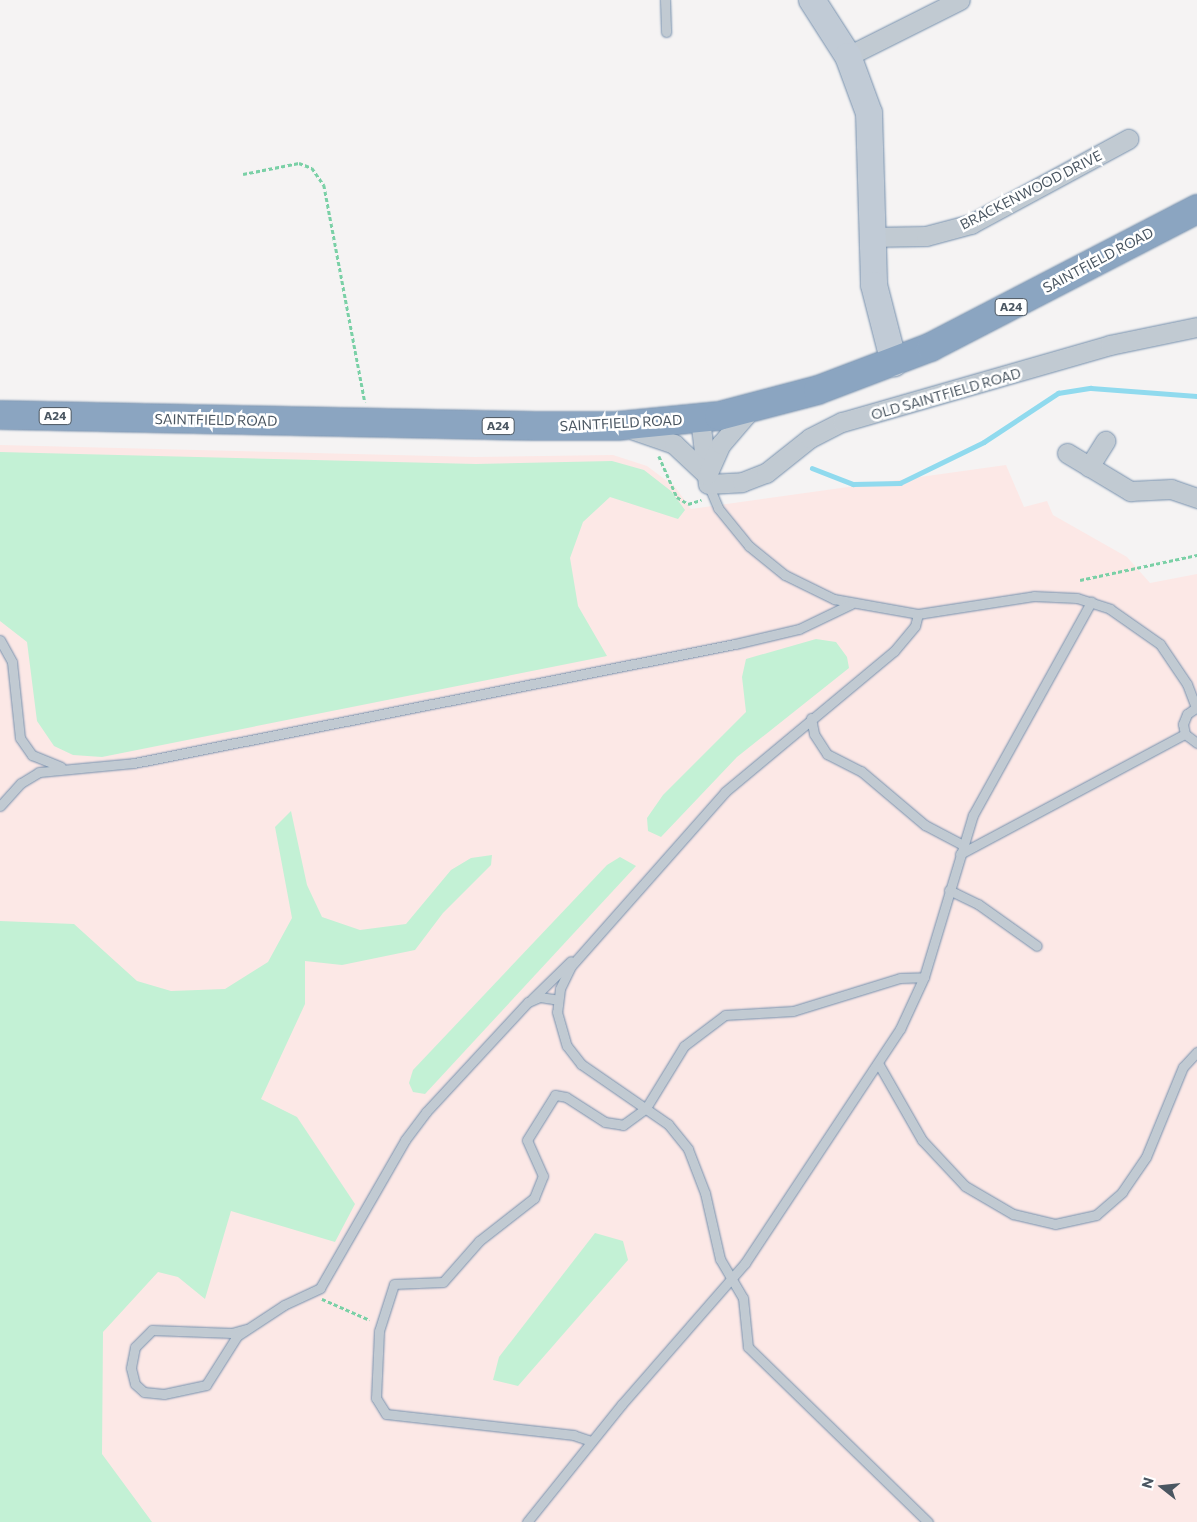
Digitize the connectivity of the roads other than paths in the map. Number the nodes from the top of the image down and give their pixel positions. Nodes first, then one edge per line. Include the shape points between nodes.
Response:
1 (665, 0) edge
2 (812, 0) edge
3 (960, 0) edge
4 (666, 32) dead end
5 (848, 56) junction
6 (1128, 139) dead end
7 (1197, 209) edge
8 (871, 237) junction
9 (1197, 327) edge
10 (894, 363) junction
11 (752, 408) junction
12 (0, 415) edge
13 (700, 419) junction
14 (617, 426) junction
15 (1105, 441) dead end
16 (1067, 453) dead end
17 (1089, 467) junction
18 (709, 485) junction
19 (1197, 498) edge
20 (1091, 602) junction
21 (851, 604) junction
22 (918, 614) junction
23 (0, 640) edge
24 (1196, 708) edge
25 (811, 718) junction
26 (1185, 734) junction
27 (1197, 743) edge
28 (73, 769) junction
29 (0, 806) edge
30 (962, 849) junction
31 (949, 890) junction
32 (1037, 946) dead end
33 (580, 954) junction
34 (924, 977) junction
35 (558, 1000) junction
36 (528, 1002) junction
37 (1197, 1052) edge
38 (878, 1063) junction
39 (646, 1108) junction
40 (732, 1279) junction
41 (246, 1329) junction
42 (591, 1441) junction
43 (527, 1522) edge
44 (928, 1522) edge

1 - 4 lane
2 - 5 street
3 - 5 street
5 - 8 street via 872,130
6 - 8 street, BRACKENWOOD DRIVE via 971,224 926,236
7 - 10 highway, SAINTFIELD ROAD / A24 via 987,320
8 - 10 street via 874,285
9 - 18 street, OLD SAINTFIELD ROAD via 1120,342 842,422 810,438 755,478
10 - 11 highway, SAINTFIELD ROAD / A24
11 - 13 highway, SAINTFIELD ROAD / A24
11 - 18 street via 721,444
12 - 14 highway, SAINTFIELD ROAD / A24
13 - 14 highway, SAINTFIELD ROAD / A24
13 - 18 street
14 - 18 street via 674,444
15 - 17 street
16 - 17 street
17 - 19 street via 1130,491 1171,489
18 - 21 lane via 749,546 810,590
20 - 22 lane via 1034,596
20 - 24 lane via 1128,618 1160,644 1184,677
20 - 30 lane via 994,772
21 - 22 lane
21 - 28 lane via 799,629 735,644 134,763
22 - 25 lane via 915,626 894,651
23 - 28 lane via 12,662 20,738 32,755
24 - 26 lane via 1184,718
25 - 30 lane via 814,734 827,754 861,771 925,825
25 - 33 lane via 726,792
26 - 27 lane
26 - 30 lane
28 - 29 lane via 28,777
30 - 31 lane
31 - 32 lane via 978,904
31 - 34 lane
33 - 35 lane via 564,976
33 - 36 lane
34 - 38 lane
34 - 39 lane via 900,978 793,1011 725,1015 684,1046
35 - 36 lane via 540,997
35 - 39 lane via 559,1024 573,1055
36 - 41 lane via 415,1126 334,1268 309,1294
37 - 38 lane via 1182,1067 1149,1151 1122,1192 1096,1214 1055,1224 1013,1214 965,1186 922,1140
38 - 40 lane via 777,1218
39 - 40 lane via 668,1124 688,1149 705,1193 720,1259
39 - 42 lane via 629,1122 613,1125 566,1097 552,1098 528,1140 542,1169 540,1190 479,1241 442,1282 394,1284 380,1324 376,1398 386,1414 574,1435
40 - 42 lane
40 - 44 lane via 743,1298 748,1347
41 - 41 lane via 231,1343 206,1385 164,1394 144,1392 134,1384 131,1368 135,1347 152,1330 232,1333
42 - 43 lane

